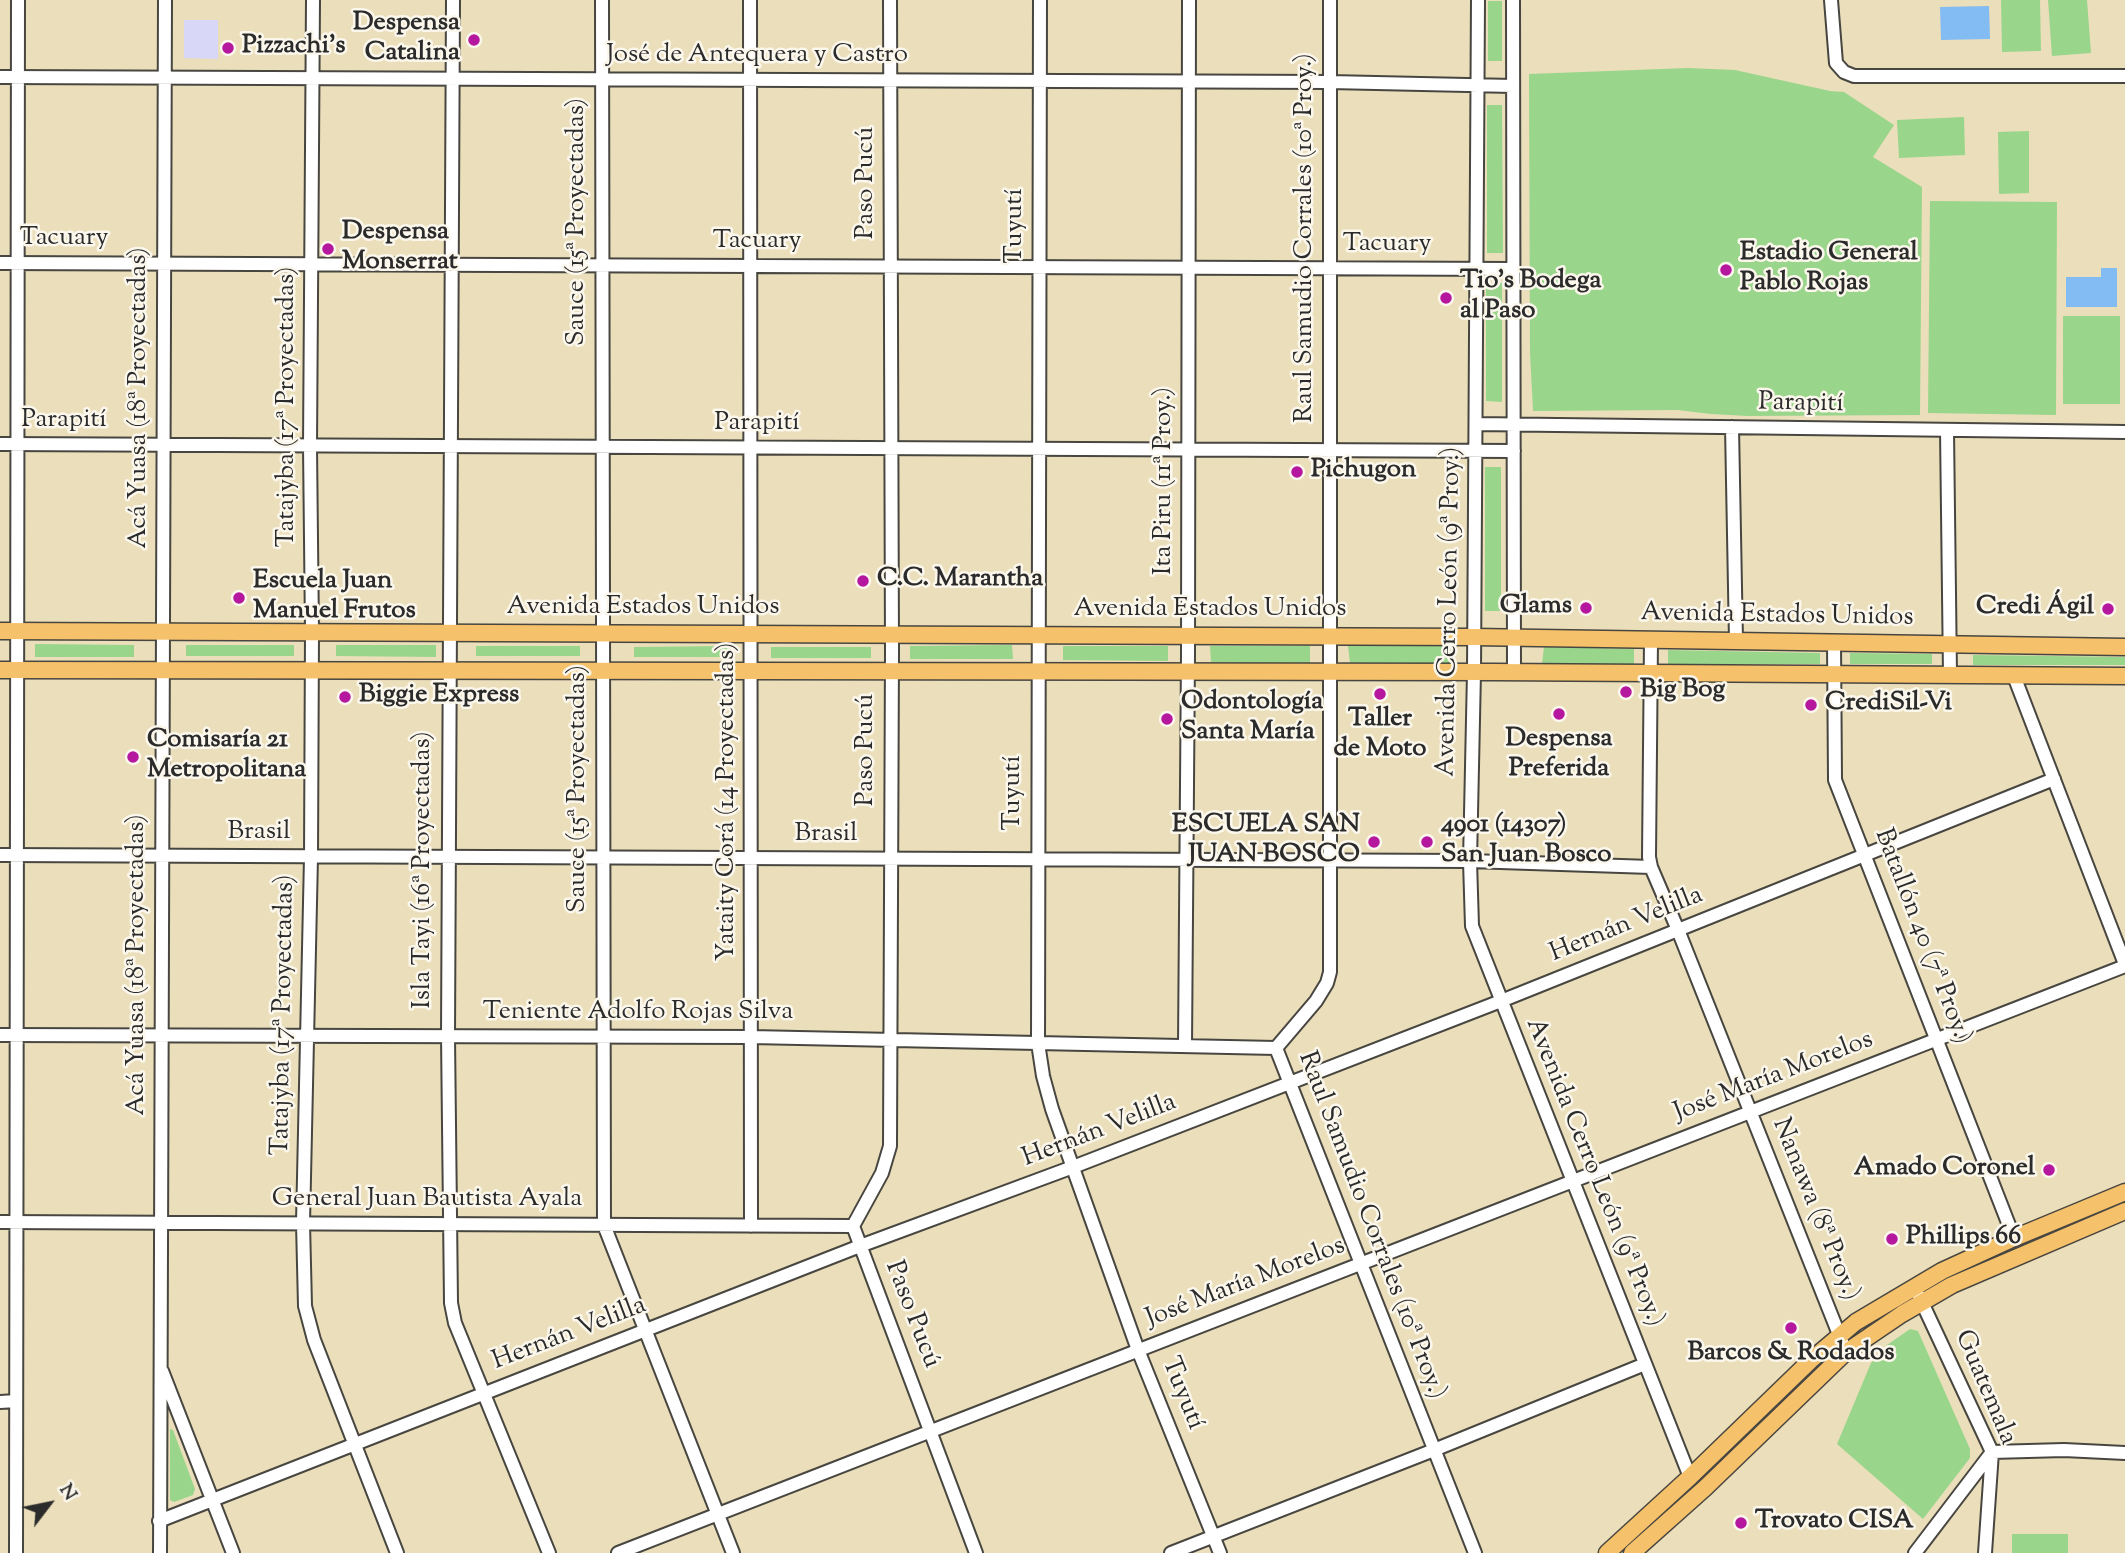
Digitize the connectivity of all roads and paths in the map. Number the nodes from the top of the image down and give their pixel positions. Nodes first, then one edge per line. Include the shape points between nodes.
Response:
1 (18, 0) edge
2 (165, 0) edge
3 (313, 0) edge
4 (453, 0) edge
5 (601, 0) edge
6 (750, 0) edge
7 (890, 0) edge
8 (1040, 0) edge
9 (1189, 0) edge
10 (1330, 0) edge
11 (1478, 0) edge
12 (1513, 0) edge
13 (1831, 0) edge
14 (2125, 76) edge
15 (0, 77) edge
16 (17, 77) junction
17 (166, 77) junction
18 (313, 78) junction
19 (453, 78) junction
20 (602, 79) junction
21 (750, 79) junction
22 (890, 80) junction
23 (1040, 81) junction
24 (1189, 81) junction
25 (1330, 82) junction
26 (1478, 85) junction
27 (1513, 86) junction
28 (0, 263) edge
29 (17, 263) junction
30 (164, 264) junction
31 (311, 264) junction
32 (451, 264) junction
33 (602, 265) junction
34 (750, 266) junction
35 (891, 266) junction
36 (1039, 267) junction
37 (1189, 267) junction
38 (1329, 268) junction
39 (1477, 269) junction
40 (1513, 269) junction
41 (1476, 424) junction
42 (1514, 424) junction
43 (1732, 427) junction
44 (1947, 430) junction
45 (2125, 432) edge
46 (0, 444) edge
47 (17, 444) junction
48 (165, 445) junction
49 (310, 446) junction
50 (450, 446) junction
51 (602, 447) junction
52 (751, 448) junction
53 (891, 448) junction
54 (1039, 449) junction
55 (1188, 449) junction
56 (1329, 450) junction
57 (1476, 451) junction
58 (1514, 451) junction
59 (0, 631) edge
60 (17, 631) junction
61 (163, 632) junction
62 (312, 632) junction
63 (449, 633) junction
64 (602, 633) junction
65 (751, 634) junction
66 (891, 635) junction
67 (1038, 635) junction
68 (1188, 636) junction
69 (1330, 636) junction
70 (1474, 637) junction
71 (1514, 637) junction
72 (1651, 640) junction
73 (1736, 641) junction
74 (1835, 642) junction
75 (1951, 644) junction
76 (2125, 647) edge
77 (8, 670) edge
78 (163, 670) junction
79 (311, 670) junction
80 (449, 670) junction
81 (602, 671) junction
82 (751, 671) junction
83 (891, 671) junction
84 (1038, 672) junction
85 (1188, 672) junction
86 (1330, 672) junction
87 (1474, 672) junction
88 (1514, 673) junction
89 (1651, 673) junction
90 (1834, 674) junction
91 (1950, 675) junction
92 (2014, 676) junction
93 (2125, 676) edge
94 (2054, 779) junction
95 (0, 855) edge
96 (17, 855) junction
97 (162, 856) junction
98 (1864, 856) junction
99 (311, 857) junction
100 (448, 857) junction
101 (603, 858) junction
102 (752, 859) junction
103 (891, 859) junction
104 (1038, 860) junction
105 (1186, 861) junction
106 (1330, 861) junction
107 (1470, 861) junction
108 (1651, 867) junction
109 (1678, 930) junction
110 (2125, 965) edge
111 (1501, 1001) junction
112 (0, 1035) edge
113 (16, 1035) junction
114 (161, 1035) junction
115 (306, 1036) junction
116 (448, 1036) junction
117 (603, 1036) junction
118 (751, 1037) junction
119 (1937, 1039) junction
120 (890, 1040) junction
121 (1038, 1043) junction
122 (1185, 1046) junction
123 (1276, 1048) junction
124 (1289, 1083) junction
125 (1751, 1112) junction
126 (1073, 1167) junction
127 (1573, 1181) junction
128 (2125, 1192) edge
129 (2125, 1211) edge
130 (0, 1222) edge
131 (16, 1222) junction
132 (160, 1223) junction
133 (303, 1223) junction
134 (451, 1224) junction
135 (604, 1225) junction
136 (751, 1226) junction
137 (853, 1227) junction
138 (2014, 1238) junction
139 (860, 1247) junction
140 (1362, 1264) junction
141 (1914, 1286) junction
142 (1922, 1302) junction
143 (645, 1330) junction
144 (1839, 1335) junction
145 (1138, 1350) junction
146 (1846, 1352) junction
147 (1645, 1364) junction
148 (159, 1365) junction
149 (485, 1393) junction
150 (16, 1401) junction
151 (0, 1402) edge
152 (932, 1431) junction
153 (354, 1444) junction
154 (1434, 1450) junction
155 (1992, 1452) junction
156 (2125, 1453) edge
157 (1690, 1477) junction
158 (213, 1500) junction
159 (718, 1514) junction
160 (159, 1521) junction
161 (1214, 1537) junction
162 (16, 1553) edge
163 (160, 1553) edge
164 (233, 1553) edge
165 (397, 1553) edge
166 (549, 1553) edge
167 (618, 1553) edge
168 (733, 1553) edge
169 (976, 1553) edge
170 (1171, 1553) edge
171 (1220, 1553) edge
172 (1475, 1553) edge
173 (1607, 1553) edge
174 (1632, 1553) edge
175 (1915, 1553) edge
176 (1986, 1553) edge

1 - 16 street
2 - 17 street, Acá Yuasa (18ª Proyectadas)
3 - 18 street, Tatajyba (17ª Proyectadas)
4 - 19 street, Isla Tayi (16ª Proyectadas)
5 - 20 street, Sauce (15ª Proyectadas)
6 - 21 street, Yataity Corá (14 Proyectadas)
7 - 22 street, Paso Pucú
8 - 23 street, Tuyutí
9 - 24 street, Ita Piru (11ª Proy.)
10 - 25 street, Raul Samudio Corrales (10ª Proy.)
11 - 26 street, Avenida Cerro León (9ª Proy.)
12 - 27 street
13 - 14 street via 1836,63 1854,76
15 - 16 street, José de Antequera y Castro
16 - 17 street, José de Antequera y Castro
16 - 29 street
17 - 18 street, José de Antequera y Castro
17 - 30 street, Acá Yuasa (18ª Proyectadas)
18 - 19 street, José de Antequera y Castro
18 - 31 street, Tatajyba (17ª Proyectadas)
19 - 20 street, José de Antequera y Castro
19 - 32 street, Isla Tayi (16ª Proyectadas)
20 - 21 street, José de Antequera y Castro
20 - 33 street, Sauce (15ª Proyectadas)
21 - 22 street, José de Antequera y Castro
21 - 34 street, Yataity Corá (14 Proyectadas)
22 - 23 street, José de Antequera y Castro
22 - 35 street, Paso Pucú
23 - 24 street, José de Antequera y Castro
23 - 36 street, Tuyutí
24 - 25 street, José de Antequera y Castro
24 - 37 street, Ita Piru (11ª Proy.)
25 - 26 street, José de Antequera y Castro
25 - 38 street, Raul Samudio Corrales (10ª Proy.)
26 - 27 street, José de Antequera y Castro
26 - 39 street, Avenida Cerro León (9ª Proy.)
27 - 40 street
28 - 29 street, Tacuary
29 - 30 street, Tacuary
29 - 47 street
30 - 31 street, Tacuary
30 - 48 street, Acá Yuasa (18ª Proyectadas)
31 - 32 street, Tacuary
31 - 49 street, Tatajyba (17ª Proyectadas)
32 - 33 street, Tacuary
32 - 50 street, Isla Tayi (16ª Proyectadas)
33 - 34 street, Tacuary
33 - 51 street, Sauce (15ª Proyectadas)
34 - 35 street, Tacuary
34 - 52 street, Yataity Corá (14 Proyectadas)
35 - 36 street, Tacuary
35 - 53 street, Paso Pucú
36 - 37 street, Tacuary
36 - 54 street, Tuyutí
37 - 38 street, Tacuary
37 - 55 street, Ita Piru (11ª Proy.)
38 - 39 street, Tacuary
38 - 56 street, Raul Samudio Corrales (10ª Proy.)
39 - 40 street, Tacuary
39 - 41 street, Avenida Cerro León (9ª Proy.)
40 - 42 street
41 - 42 street, Parapití
41 - 57 street, Avenida Cerro León (9ª Proy.)
42 - 43 street, Parapití
42 - 58 street
43 - 44 street, Parapití
43 - 73 street
44 - 45 street, Parapití
44 - 75 street
46 - 47 street, Parapití
47 - 48 street, Parapití
47 - 60 street
48 - 49 street, Parapití
48 - 61 street, Acá Yuasa (18ª Proyectadas)
49 - 50 street, Parapití
49 - 62 street, Tatajyba (17ª Proyectadas)
50 - 51 street, Parapití
50 - 63 street, Isla Tayi (16ª Proyectadas)
51 - 52 street, Parapití
51 - 64 street, Sauce (15ª Proyectadas)
52 - 53 street, Parapití
52 - 65 street, Yataity Corá (14 Proyectadas)
53 - 54 street, Parapití
53 - 66 street, Paso Pucú
54 - 55 street, Parapití
54 - 67 street, Tuyutí
55 - 56 street, Parapití
55 - 68 street, Ita Piru (11ª Proy.)
56 - 57 street, Parapití
56 - 69 street, Raul Samudio Corrales (10ª Proy.)
57 - 58 street, Parapití
57 - 70 street, Avenida Cerro León (9ª Proy.)
58 - 71 street
59 - 60 main road, Avenida Estados Unidos
60 - 61 main road, Avenida Estados Unidos
60 - 77 street
61 - 62 main road, Avenida Estados Unidos
61 - 78 street, Acá Yuasa (18ª Proyectadas)
62 - 63 main road, Avenida Estados Unidos
62 - 79 street, Tatajyba (17ª Proyectadas)
63 - 64 main road, Avenida Estados Unidos
63 - 80 street, Isla Tayi (16ª Proyectadas)
64 - 65 main road, Avenida Estados Unidos
64 - 81 street, Sauce (15ª Proyectadas)
65 - 66 main road, Avenida Estados Unidos
65 - 82 street, Yataity Corá (14 Proyectadas)
66 - 67 main road, Avenida Estados Unidos
66 - 83 street, Paso Pucú
67 - 68 main road, Avenida Estados Unidos
67 - 84 street, Tuyutí
68 - 69 main road, Avenida Estados Unidos
68 - 85 street, Ita Piru (11ª Proy.)
69 - 70 main road, Avenida Estados Unidos
69 - 86 street, Raul Samudio Corrales (10ª Proy.)
70 - 71 main road, Avenida Estados Unidos
70 - 87 street, Avenida Cerro León (9ª Proy.)
71 - 72 main road, Avenida Estados Unidos
71 - 88 street
72 - 73 main road, Avenida Estados Unidos
72 - 89 street, Nanawa (8ª Proy.)
73 - 74 main road, Avenida Estados Unidos
74 - 75 main road, Avenida Estados Unidos
74 - 90 street, Batallón 40 (7ª Proy.)
75 - 76 main road, Avenida Estados Unidos
75 - 91 street
77 - 78 main road
77 - 96 street
78 - 79 main road
78 - 97 street, Acá Yuasa (18ª Proyectadas)
79 - 80 main road
79 - 99 street, Tatajyba (17ª Proyectadas)
80 - 81 main road
80 - 100 street, Isla Tayi (16ª Proyectadas)
81 - 82 main road
81 - 101 street, Sauce (15ª Proyectadas)
82 - 83 main road
82 - 102 street, Yataity Corá (14 Proyectadas)
83 - 84 main road
83 - 103 street, Paso Pucú
84 - 85 main road
84 - 104 street, Tuyutí
85 - 86 main road
85 - 105 street, Ita Piru (11ª Proy.)
86 - 87 main road
86 - 106 street, Raul Samudio Corrales (10ª Proy.)
87 - 88 main road
87 - 107 street, Avenida Cerro León (9ª Proy.)
88 - 89 main road
89 - 90 main road
89 - 108 street, Nanawa (8ª Proy.)
90 - 91 main road
90 - 98 street, Batallón 40 (7ª Proy.) via 1835,780
91 - 92 main road
92 - 93 main road
92 - 94 street
94 - 98 street, Hernán Velilla
94 - 110 street
95 - 96 street, Brasil
96 - 97 street, Brasil
96 - 113 street
97 - 99 street, Brasil
97 - 114 street, Acá Yuasa (18ª Proyectadas)
98 - 109 street, Hernán Velilla
98 - 119 street, Batallón 40 (7ª Proy.)
99 - 100 street, Brasil
99 - 115 street, Tatajyba (17ª Proyectadas)
100 - 101 street, Brasil
100 - 116 street, Isla Tayi (16ª Proyectadas)
101 - 102 street, Brasil
101 - 117 street, Sauce (15ª Proyectadas)
102 - 103 street, Brasil
102 - 118 street, Yataity Corá (14 Proyectadas)
103 - 104 street, Brasil
103 - 120 street, Paso Pucú
104 - 105 street, Brasil
104 - 121 street, Tuyutí
105 - 106 street, Brasil
105 - 122 street, Ita Piru (11ª Proy.)
106 - 107 street, Brasil
106 - 123 street, Raul Samudio Corrales (10ª Proy.) via 1328,983
107 - 108 street, Brasil
107 - 111 street, Avenida Cerro León (9ª Proy.) via 1472,926
108 - 109 street, Nanawa (8ª Proy.)
109 - 111 street, Hernán Velilla
109 - 125 street, Nanawa (8ª Proy.)
110 - 119 street, José María Morelos
111 - 124 street, Hernán Velilla
111 - 127 street, Avenida Cerro León (9ª Proy.)
112 - 113 street, Teniente Adolfo Rojas Silva
113 - 114 street, Teniente Adolfo Rojas Silva
113 - 131 street
114 - 115 street, Teniente Adolfo Rojas Silva
114 - 132 street, Acá Yuasa (18ª Proyectadas)
115 - 116 street, Teniente Adolfo Rojas Silva
115 - 133 street, Tatajyba (17ª Proyectadas)
116 - 117 street, Teniente Adolfo Rojas Silva
116 - 134 street, Isla Tayi (16ª Proyectadas)
117 - 118 street, Teniente Adolfo Rojas Silva
117 - 135 street, Sauce (15ª Proyectadas)
118 - 120 street, Teniente Adolfo Rojas Silva
118 - 136 street, Yataity Corá (14 Proyectadas)
119 - 125 street, José María Morelos
119 - 138 street, Batallón 40 (7ª Proy.)
120 - 121 street, Teniente Adolfo Rojas Silva
120 - 137 street, Paso Pucú via 890,1146 882,1173
121 - 122 street, Teniente Adolfo Rojas Silva
121 - 126 street, Tuyutí via 1052,1109
122 - 123 street, Teniente Adolfo Rojas Silva
123 - 124 street, Raul Samudio Corrales (10ª Proy.)
124 - 126 street, Hernán Velilla
124 - 140 street, Raul Samudio Corrales (10ª Proy.)
125 - 127 street, José María Morelos
125 - 144 street, Nanawa (8ª Proy.)
126 - 139 street, Hernán Velilla
126 - 145 street, Tuyutí
127 - 140 street, José María Morelos
127 - 147 street, Avenida Cerro León (9ª Proy.)
128 - 138 main road
129 - 142 main road
130 - 131 street, General Juan Bautista Ayala
131 - 132 street, General Juan Bautista Ayala
131 - 150 street
132 - 133 street, General Juan Bautista Ayala
132 - 148 street, Acá Yuasa (18ª Proyectadas)
133 - 134 street, General Juan Bautista Ayala
133 - 153 street, Tatajyba (17ª Proyectadas) via 306,1314
134 - 135 street, General Juan Bautista Ayala
134 - 149 street, Isla Tayi (16ª Proyectadas) via 455,1324
135 - 136 street, General Juan Bautista Ayala
135 - 143 street, Sauce (15ª Proyectadas)
136 - 137 street, General Juan Bautista Ayala
137 - 139 street, Paso Pucú
138 - 141 main road
139 - 143 street, Hernán Velilla
139 - 152 street, Paso Pucú
140 - 145 street, José María Morelos
140 - 154 street, Raul Samudio Corrales (10ª Proy.)
141 - 142 street, Guatemala
141 - 144 main road
142 - 146 main road
142 - 155 street, Guatemala
143 - 149 street, Hernán Velilla
143 - 159 street, Sauce (15ª Proyectadas)
144 - 146 street, Nanawa (8ª Proy.)
144 - 157 main road
145 - 152 street, José María Morelos
145 - 161 street, Tuyutí
146 - 174 main road
147 - 154 street
147 - 157 street, Avenida Cerro León (9ª Proy.)
148 - 158 street
148 - 160 street, Acá Yuasa (18ª Proyectadas)
149 - 153 street, Hernán Velilla
149 - 166 street, Isla Tayi (16ª Proyectadas)
150 - 151 street
150 - 162 street
152 - 159 street, José María Morelos
152 - 169 street, Paso Pucú
153 - 158 street, Hernán Velilla
153 - 165 street, Tatajyba (17ª Proyectadas)
154 - 161 street
154 - 172 street, Raul Samudio Corrales (10ª Proy.)
155 - 156 street
155 - 175 street
155 - 176 street, Guatemala
157 - 173 main road
158 - 160 street, Hernán Velilla
158 - 164 street
159 - 167 street, José María Morelos
159 - 168 street, Sauce (15ª Proyectadas)
160 - 163 street, Acá Yuasa (18ª Proyectadas)
161 - 170 street
161 - 171 street, Tuyutí

